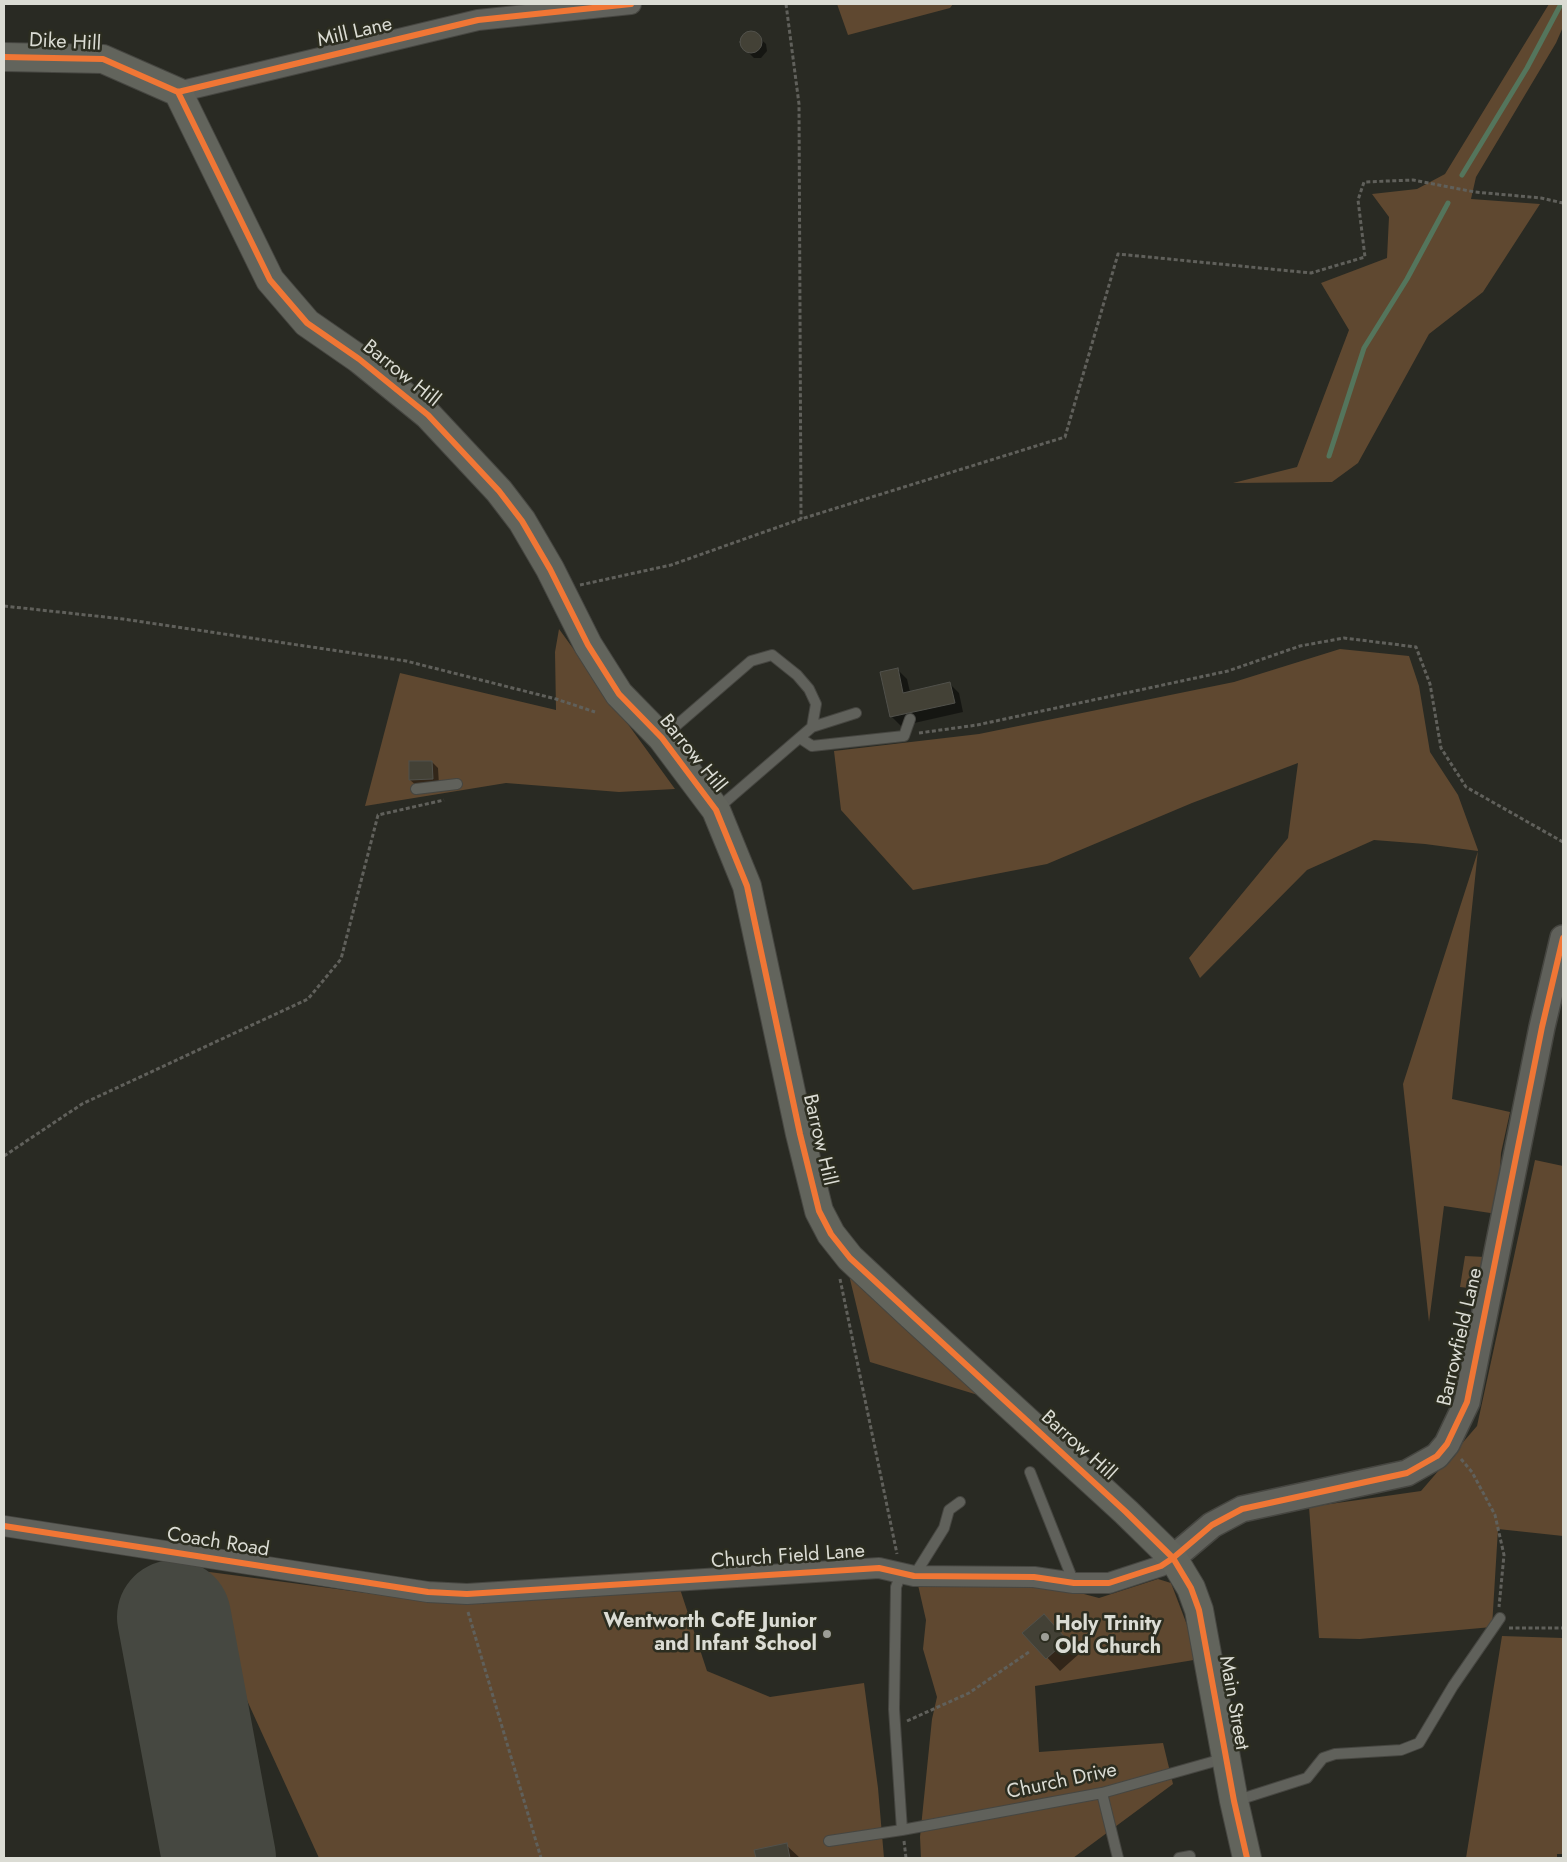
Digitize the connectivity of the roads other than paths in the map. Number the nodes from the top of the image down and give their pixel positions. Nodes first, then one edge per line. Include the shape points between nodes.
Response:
1 (631, 4) edge
2 (4, 57) edge
3 (178, 92) junction
4 (856, 713) dead end
5 (910, 719) dead end
6 (812, 726) junction
7 (662, 738) junction
8 (800, 738) junction
9 (457, 784) road end
10 (416, 789) dead end
11 (716, 810) junction
12 (1563, 938) edge
13 (1030, 1472) dead end
14 (960, 1502) dead end
15 (4, 1526) edge
16 (1173, 1558) junction
17 (908, 1575) junction
18 (1074, 1583) junction
19 (428, 1592) joint
20 (1500, 1618) road end
21 (1226, 1758) junction
22 (1102, 1793) junction
23 (1234, 1802) junction
24 (902, 1830) junction
25 (829, 1841) dead end
26 (1190, 1856) dead end
27 (1118, 1858) edge
28 (1179, 1858) edge
29 (1247, 1858) edge

1 - 3 street, Mill Lane via 478,20
2 - 3 main road, Dike Hill via 103,58
3 - 7 main road, Barrow Hill via 270,280 307,323 359,359 434,422 499,491 522,521 588,645 619,694
4 - 6 lane
5 - 8 lane via 904,736 812,746
6 - 7 lane via 816,704 809,689 772,655 751,661
6 - 8 lane
7 - 11 main road, Barrow Hill
8 - 11 lane
9 - 10 lane
11 - 16 main road, Barrow Hill via 747,886 802,1143 819,1211 831,1234 850,1258
12 - 16 street, Barrowfield Lane via 1542,1027 1467,1402 1447,1444 1437,1456 1407,1473 1242,1509 1212,1525
13 - 18 lane
14 - 17 lane via 949,1510 944,1528
15 - 19 street, Coach Road
16 - 18 street, Church Field Lane via 1161,1566 1109,1583
16 - 21 main road, Main Street via 1199,1610
17 - 18 street, Church Field Lane via 1034,1577
17 - 19 street, Church Field Lane via 879,1568 466,1594
17 - 24 lane via 896,1587 895,1726
20 - 23 lane via 1453,1686 1420,1743 1401,1750 1335,1754 1323,1758 1307,1778
21 - 22 lane, Church Drive
21 - 23 main road, Main Street
22 - 24 lane, Church Drive
22 - 27 lane
23 - 29 main road, Main Street
24 - 25 lane, Church Drive
26 - 28 lane

